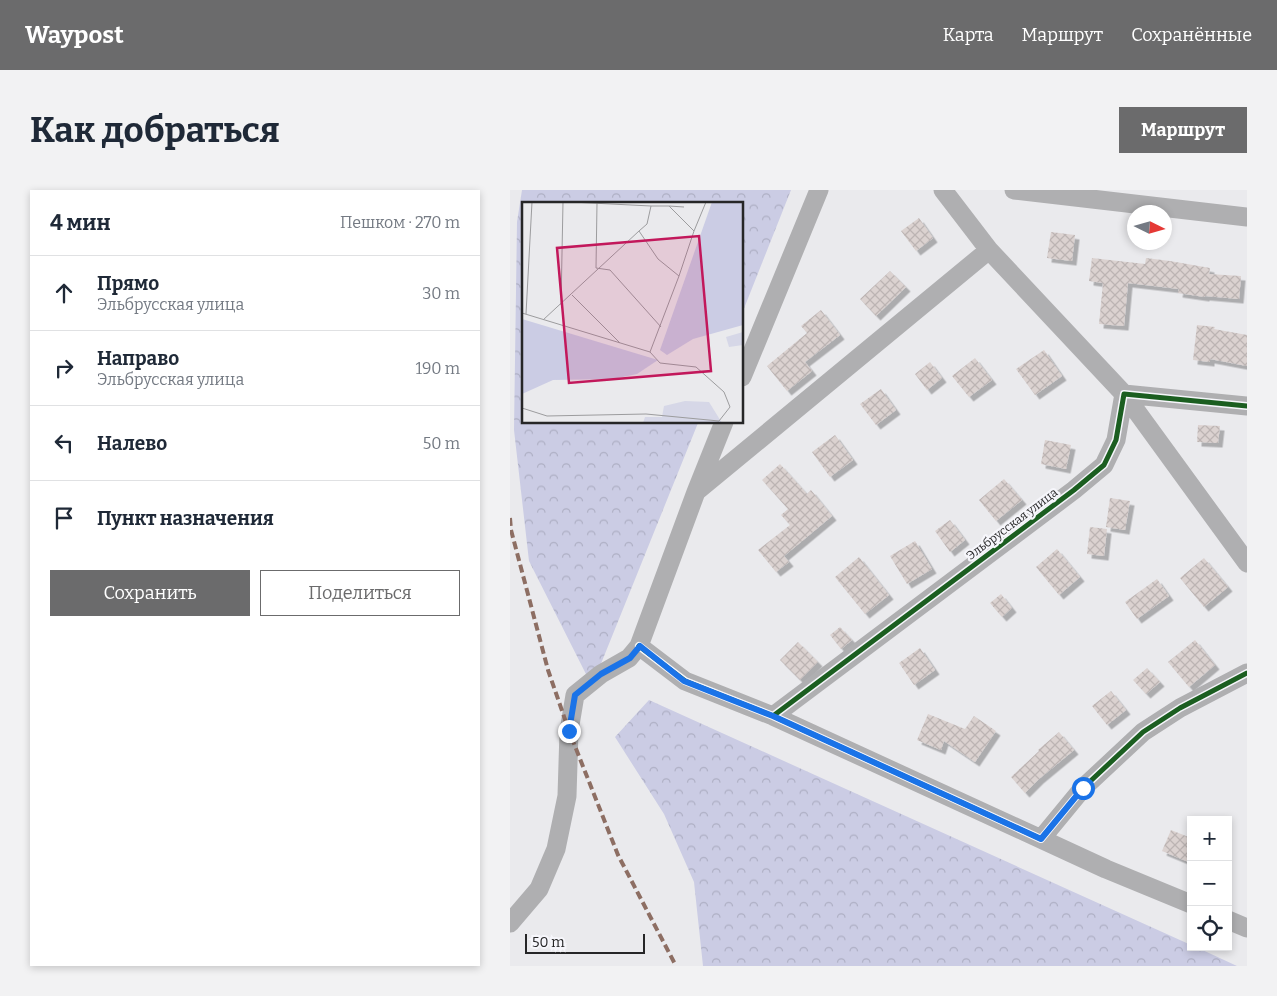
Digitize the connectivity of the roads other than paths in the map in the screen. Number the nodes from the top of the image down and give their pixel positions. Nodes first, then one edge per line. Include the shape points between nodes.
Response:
1 (819, 190) edge
2 (943, 190) edge
3 (1014, 190) edge
4 (1247, 217) edge
5 (989, 250) junction
6 (744, 372) edge
7 (1124, 394) junction
8 (1247, 406) edge
9 (723, 424) edge
10 (696, 492) junction
11 (1247, 563) edge
12 (640, 646) junction
13 (1247, 673) edge
14 (773, 716) junction
15 (1041, 839) junction
16 (1187, 902) edge
17 (1232, 922) edge
18 (510, 923) edge
19 (1247, 928) edge

1 - 6 street
2 - 5 street
3 - 4 street
5 - 7 street
5 - 10 street
7 - 8 street
7 - 11 street
7 - 14 street, Эльбрусская улица via 1116,440 1104,466
9 - 10 street
10 - 12 street
12 - 14 street via 684,681
12 - 18 street via 630,658 601,674 575,695 569,731 567,796 556,849 539,889
13 - 15 street via 1180,708 1143,732 1083,788
14 - 15 street
15 - 16 street
17 - 19 street

